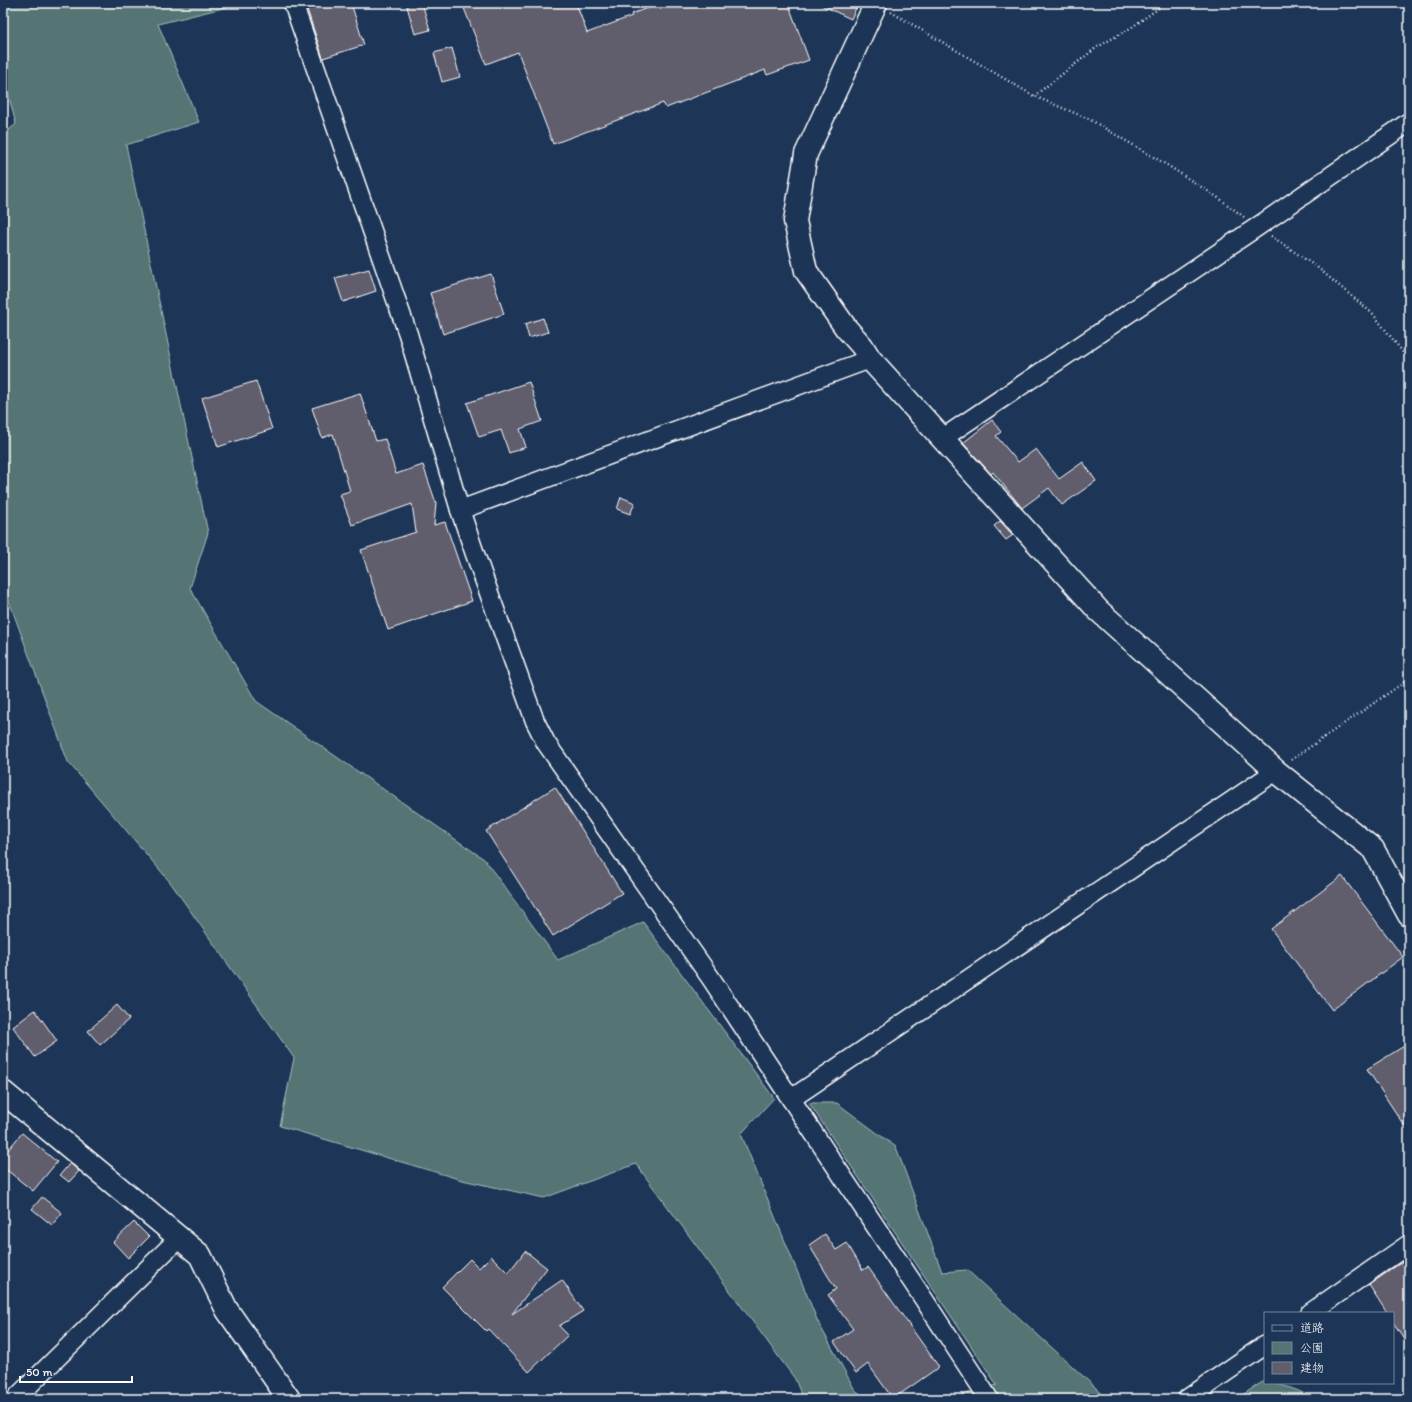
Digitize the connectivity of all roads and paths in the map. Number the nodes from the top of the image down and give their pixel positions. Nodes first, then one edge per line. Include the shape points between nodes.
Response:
1 (293, 3) edge
2 (876, 3) edge
3 (1166, 3) edge
4 (1034, 96) junction
5 (1409, 122) edge
6 (1257, 227) junction
7 (870, 359) junction
8 (1409, 360) edge
9 (943, 438) junction
10 (460, 510) junction
11 (1409, 679) edge
12 (1276, 771) junction
13 (1409, 915) edge
14 (3, 1092) edge
15 (791, 1099) junction
16 (179, 1238) junction
17 (1409, 1244) edge
18 (1311, 1312) edge
19 (1264, 1346) edge
20 (16, 1399) edge
21 (289, 1399) edge
22 (989, 1399) edge
23 (1187, 1399) edge

1 - 10 street via 408,334
2 - 4 path
2 - 7 street via 806,154 795,221 806,271
3 - 4 path via 1096,48
4 - 6 path via 1089,119 1220,199
5 - 6 street
6 - 8 path via 1318,268 1373,314
6 - 9 street
7 - 9 street
7 - 10 street
9 - 12 street via 1098,610
10 - 15 street via 535,721 546,743 710,977
11 - 12 path
12 - 13 street via 1373,849
12 - 15 street
14 - 16 street
15 - 22 street
16 - 20 street
16 - 21 street via 200,1255 227,1310
17 - 18 street
19 - 23 street

